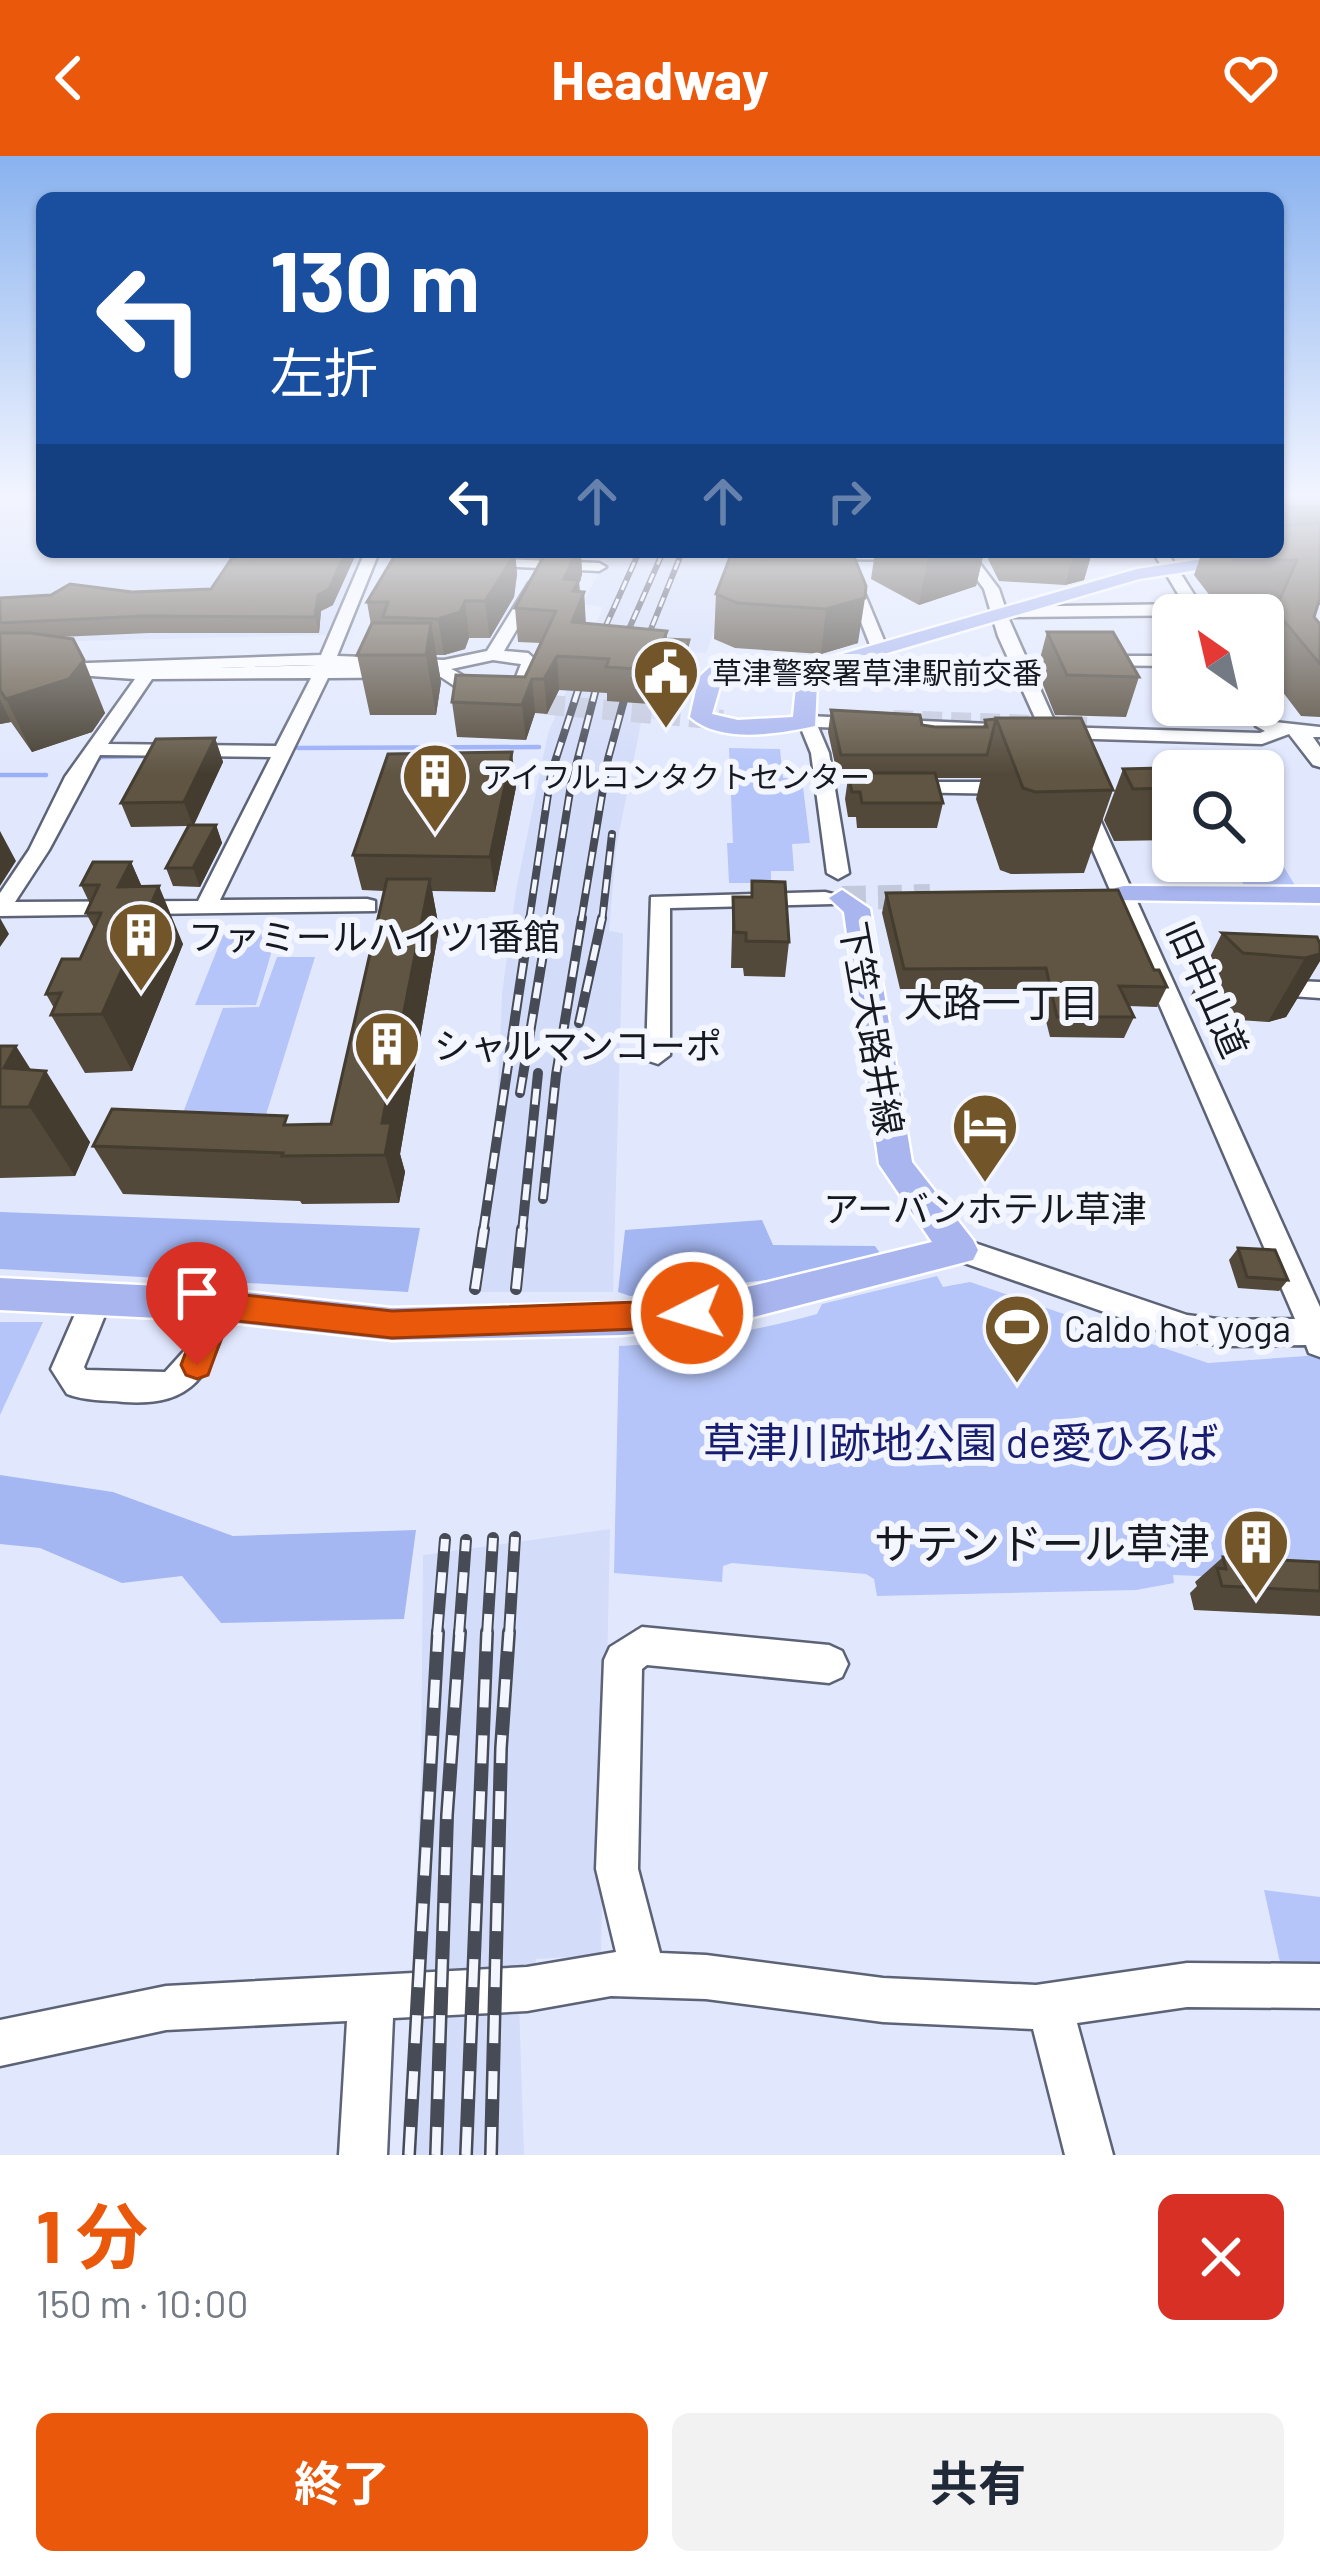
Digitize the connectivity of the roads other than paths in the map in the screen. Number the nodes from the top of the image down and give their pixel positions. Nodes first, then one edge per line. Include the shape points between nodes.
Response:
1 (358, 587) edge
2 (526, 587) edge
3 (855, 587) edge
4 (983, 587) edge
5 (1078, 587) edge
6 (1001, 612) junction
7 (1152, 612) edge
8 (880, 650) junction
9 (489, 656) junction
10 (1018, 661) junction
11 (1040, 661) dead end
12 (1084, 661) edge
13 (1152, 662) edge
14 (289, 667) dead end
15 (325, 667) junction
16 (62, 670) junction
17 (0, 671) edge
18 (785, 673) junction
19 (148, 674) junction
20 (470, 689) junction
21 (807, 696) junction
22 (806, 722) junction
23 (1029, 725) junction
24 (1093, 727) tunnel mouth
25 (1306, 740) edge
26 (99, 749) junction
27 (283, 752) junction
28 (826, 788) junction
29 (856, 788) edge
30 (878, 788) edge
31 (1036, 788) edge
32 (835, 890) junction
33 (1124, 894) junction
34 (1320, 895) edge
35 (206, 906) junction
36 (367, 906) dead end
37 (1253, 987) edge
38 (1320, 990) edge
39 (658, 1055) dead end
40 (960, 1250) junction
41 (0, 1294) edge
42 (97, 1298) junction
43 (218, 1305) junction
44 (1317, 1337) edge
45 (829, 1664) dead end
46 (644, 1975) junction
47 (1320, 1986) edge
48 (370, 1999) junction
49 (1049, 2005) junction
50 (0, 2043) edge
51 (363, 2155) edge
52 (1089, 2155) edge

1 - 15 street
2 - 9 street
3 - 8 street
4 - 6 street, 旧中山道
5 - 6 main road
6 - 7 street
6 - 8 main road
6 - 10 street, 旧中山道
8 - 18 main road
9 - 15 street
9 - 20 street
9 - 20 street via 530,662 519,693 503,700
10 - 11 street
10 - 23 street, 旧中山道
12 - 13 street
14 - 16 street
15 - 16 street via 139,663
15 - 19 street
15 - 20 street via 444,672
15 - 27 street
16 - 17 street
16 - 19 street
18 - 21 main road via 806,682
18 - 22 main road via 713,672 701,717
19 - 26 street
21 - 22 main road
21 - 23 street via 824,714
22 - 23 street
22 - 28 street
23 - 25 street
23 - 33 street, 旧中山道 via 1072,780
24 - 25 street
26 - 27 street
26 - 35 street via 0,909
27 - 35 street
28 - 29 street
28 - 32 street
30 - 31 street
32 - 39 street via 659,902
32 - 40 main road, 下笠大路井線 via 857,909 896,1164
33 - 34 main road
33 - 44 street, 旧中山道 via 1175,984
35 - 36 street
37 - 38 street
40 - 43 main road via 754,1303 663,1317 392,1324
40 - 44 street via 1186,1328
41 - 42 main road
42 - 43 main road
42 - 43 street via 67,1370 78,1384 180,1383 197,1365
45 - 46 street via 642,1646 622,1660 617,1869
46 - 48 street
46 - 49 street via 883,2000
47 - 49 street via 1187,1985
48 - 50 street via 166,2008
48 - 51 street
49 - 52 street

